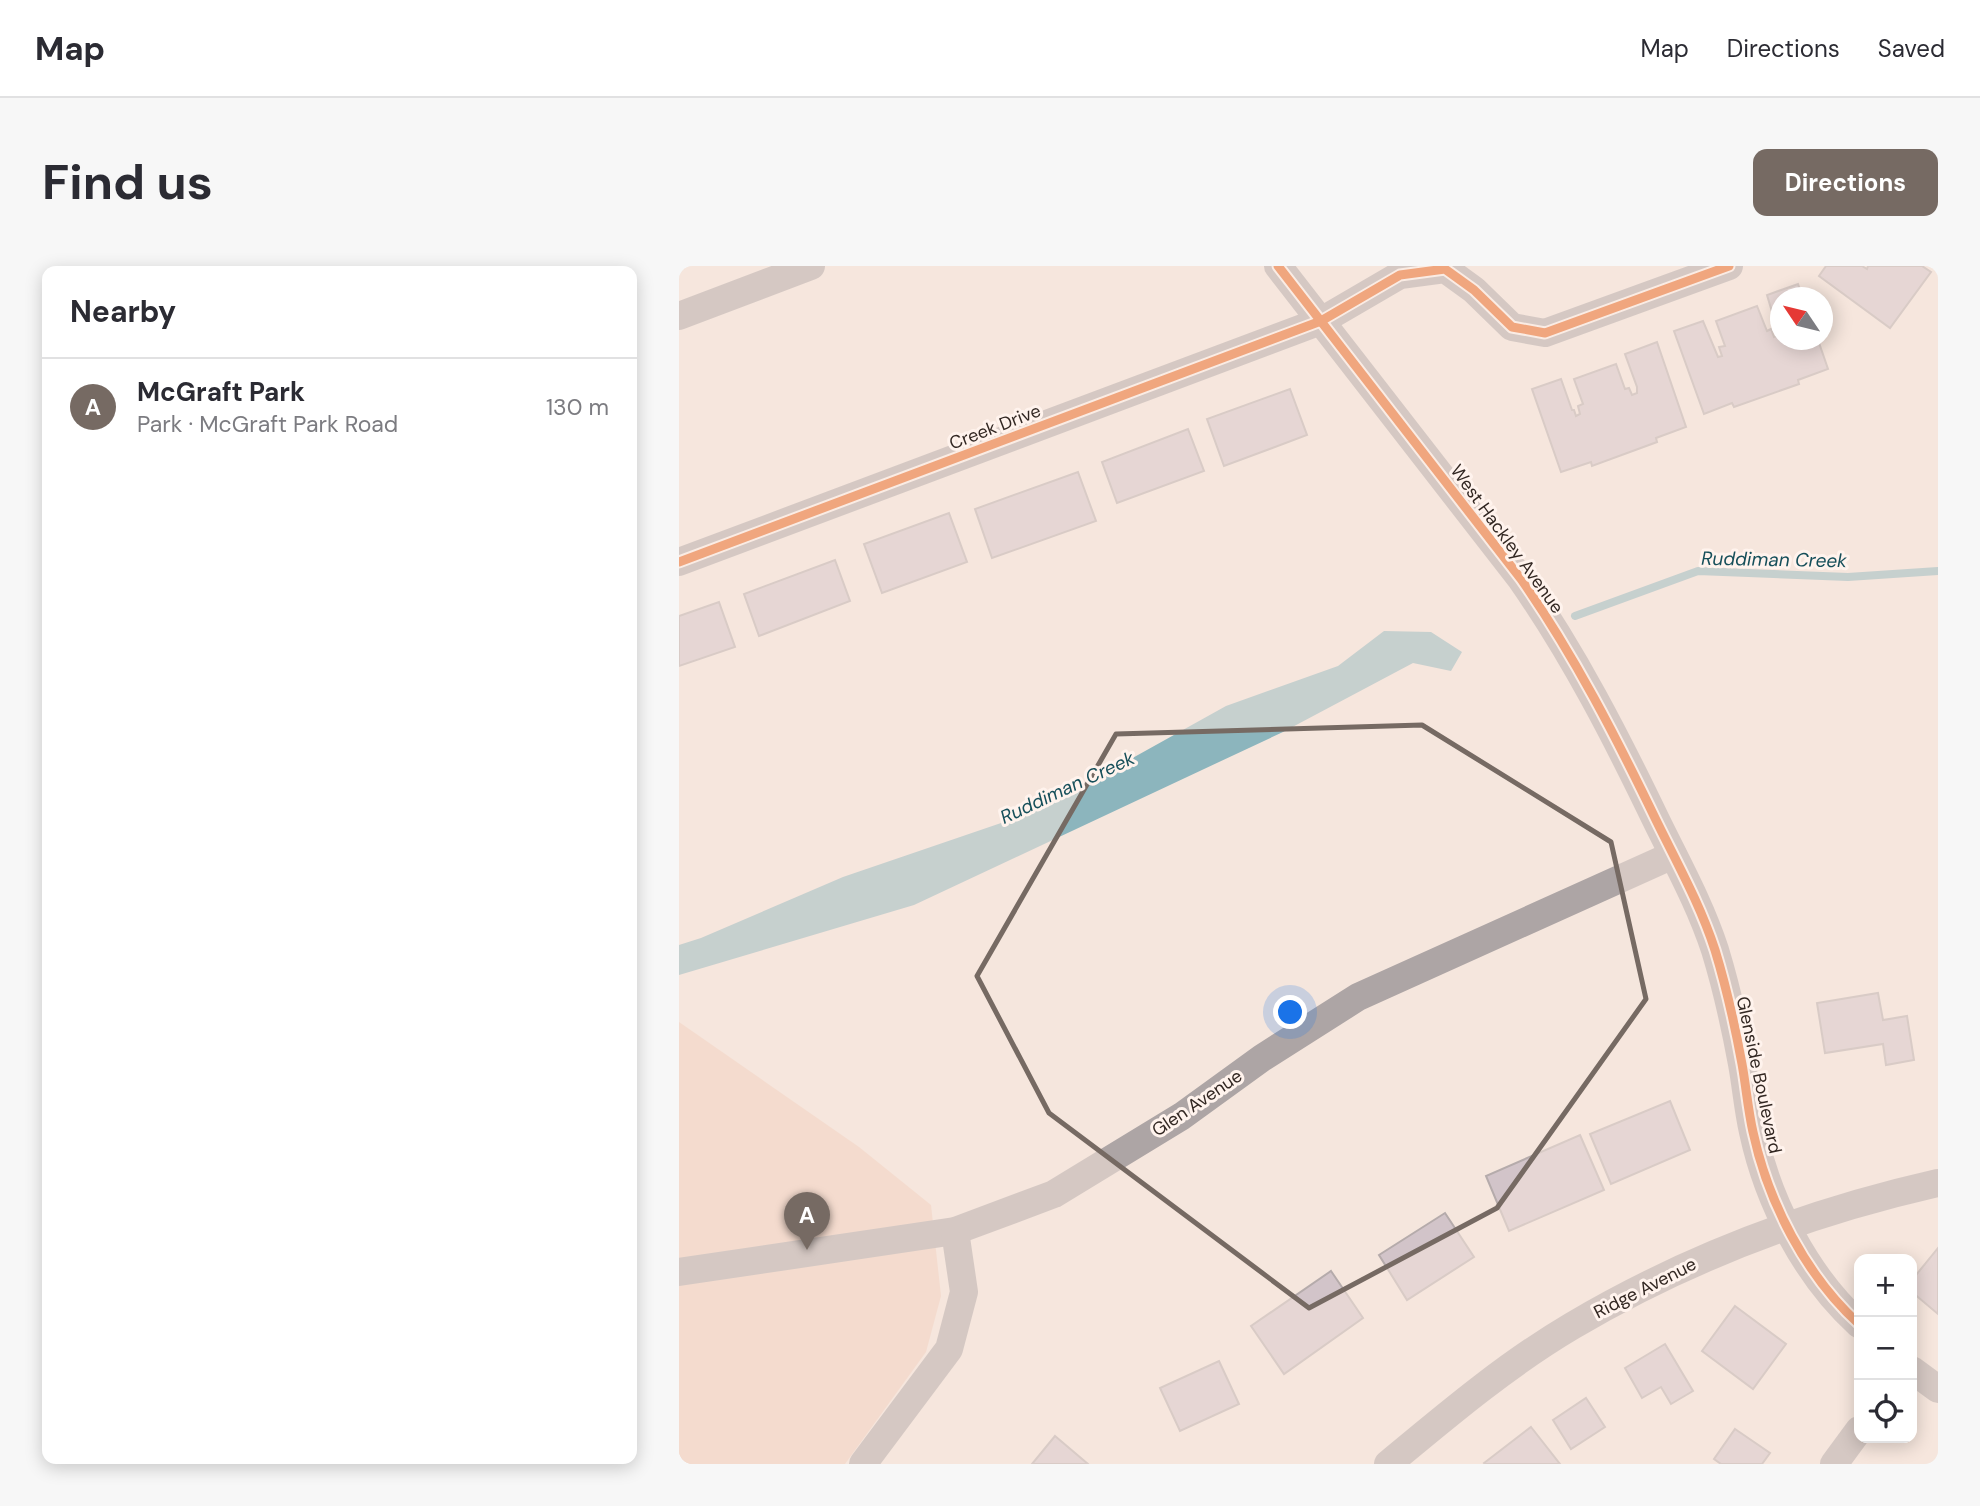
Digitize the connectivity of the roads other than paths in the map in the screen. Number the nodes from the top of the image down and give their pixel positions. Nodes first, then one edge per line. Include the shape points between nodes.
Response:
1 (811, 266) edge
2 (1277, 266) edge
3 (1729, 266) edge
4 (679, 316) edge
5 (1321, 321) junction
6 (679, 562) edge
7 (1673, 855) junction
8 (1938, 1183) edge
9 (1787, 1227) junction
10 (955, 1231) junction
11 (679, 1272) edge
12 (1854, 1318) edge
13 (1917, 1374) edge
14 (1938, 1389) edge
15 (1854, 1437) edge
16 (863, 1464) edge
17 (1388, 1464) edge
18 (1834, 1464) edge

1 - 4 street
2 - 5 street, West Hackley Avenue
3 - 5 street, Creek Drive via 1545,333 1512,327 1474,290 1445,270 1400,275
5 - 6 street, Creek Drive
5 - 7 street, West Hackley Avenue via 1546,614 1606,716
7 - 9 street, Glenside Boulevard via 1715,951 1753,1132
7 - 10 street, Glen Avenue via 1358,997 1182,1116 1053,1194
8 - 9 street, Ridge Avenue via 1870,1198
9 - 12 street, Glenside Boulevard via 1826,1287
9 - 17 street, Ridge Avenue via 1681,1269 1572,1326 1518,1361
10 - 11 street, Glen Avenue
10 - 16 street via 964,1292 949,1349
13 - 14 street
15 - 18 street

